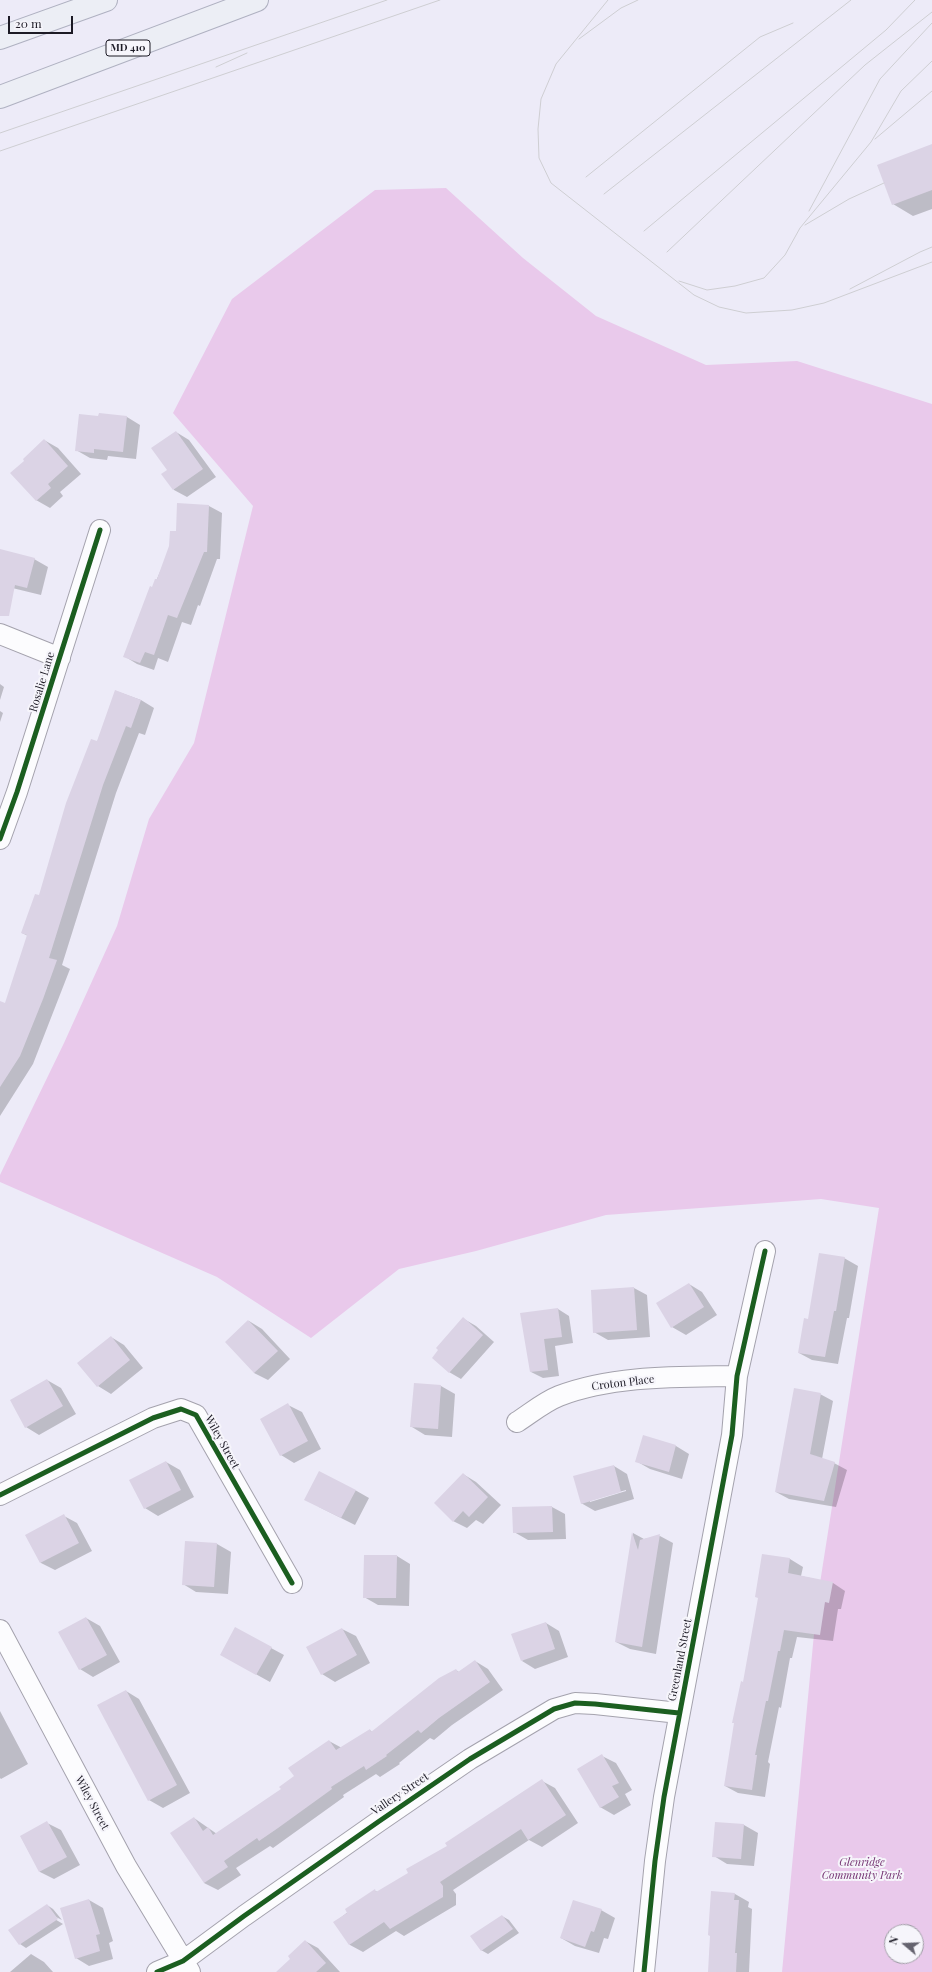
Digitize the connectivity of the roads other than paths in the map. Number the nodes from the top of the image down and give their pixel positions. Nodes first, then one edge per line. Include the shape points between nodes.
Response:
1 (106, 0) edge
2 (257, 0) edge
3 (0, 38) edge
4 (0, 97) edge
5 (100, 530) dead end
6 (0, 634) edge
7 (60, 658) junction
8 (0, 839) edge
9 (765, 1251) dead end
10 (737, 1376) junction
11 (517, 1422) dead end
12 (0, 1495) edge
13 (292, 1583) dead end
14 (0, 1630) edge
15 (679, 1713) junction
16 (187, 1967) edge
17 (157, 1972) edge
18 (644, 1972) edge

1 - 3 main road
2 - 4 main road, MD 410
5 - 7 street, Rosalie Lane
6 - 7 street
7 - 8 street, Rosalie Lane
9 - 10 street, Greenland Street
10 - 11 street, Croton Place via 636,1380 590,1387 558,1397
10 - 15 street, Greenland Street via 732,1435
12 - 13 street, Wiley Street via 153,1418 181,1409 196,1415
14 - 16 street, Wiley Street via 126,1866
15 - 16 street, Vallery Street via 575,1703 554,1708 470,1759 244,1916
15 - 18 street, Greenland Street via 655,1861
16 - 17 street, Vallery Street

